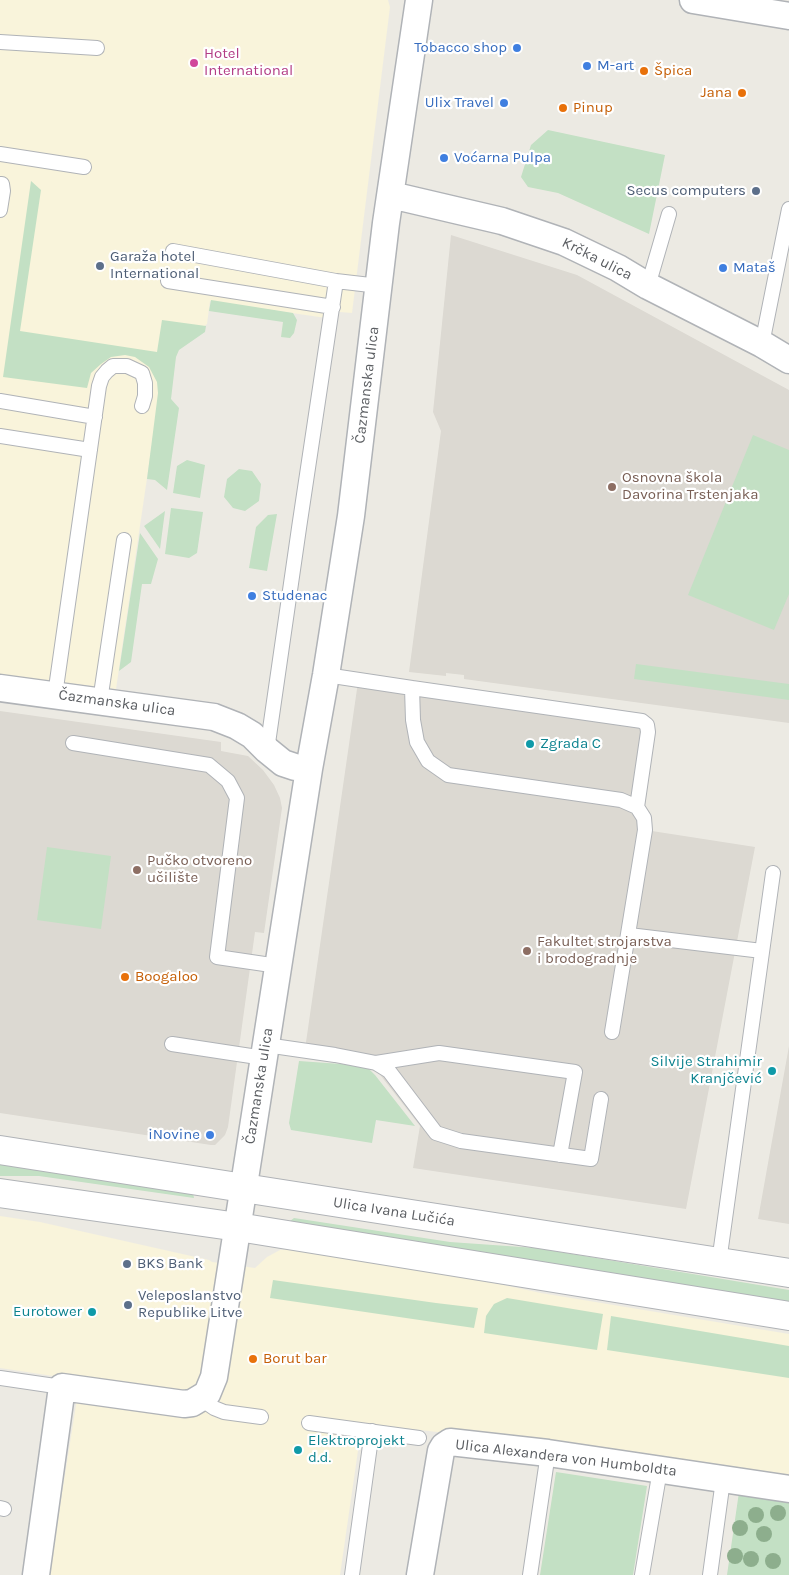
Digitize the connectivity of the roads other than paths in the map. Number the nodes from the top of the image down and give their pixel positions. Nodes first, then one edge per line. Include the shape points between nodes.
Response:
1 (419, 0) edge
2 (693, 0) edge
3 (789, 16) edge
4 (0, 42) edge
5 (96, 48) dead end
6 (0, 154) edge
7 (84, 166) dead end
8 (0, 184) edge
9 (390, 195) junction
10 (789, 209) edge
11 (0, 210) edge
12 (669, 214) dead end
13 (173, 251) dead end
14 (336, 281) junction
15 (168, 282) dead end
16 (379, 286) junction
17 (648, 286) junction
18 (333, 308) junction
19 (762, 344) junction
20 (789, 360) edge
21 (0, 401) edge
22 (142, 406) dead end
23 (95, 417) junction
24 (0, 436) edge
25 (90, 450) junction
26 (124, 540) dead end
27 (326, 675) junction
28 (0, 688) edge
29 (412, 688) junction
30 (54, 695) junction
31 (100, 701) junction
32 (74, 743) dead end
33 (267, 750) junction
34 (309, 769) junction
35 (636, 807) junction
36 (773, 873) dead end
37 (629, 935) junction
38 (762, 951) junction
39 (278, 966) junction
40 (612, 1032) dead end
41 (172, 1044) dead end
42 (265, 1051) junction
43 (376, 1063) junction
44 (601, 1098) dead end
45 (0, 1150) edge
46 (560, 1155) junction
47 (244, 1188) junction
48 (0, 1193) edge
49 (238, 1228) junction
50 (719, 1262) junction
51 (789, 1273) edge
52 (789, 1316) edge
53 (0, 1378) edge
54 (62, 1387) junction
55 (201, 1399) junction
56 (261, 1417) dead end
57 (309, 1423) dead end
58 (372, 1431) junction
59 (419, 1438) dead end
60 (548, 1453) junction
61 (660, 1470) junction
62 (723, 1480) junction
63 (789, 1489) edge
64 (36, 1575) edge
65 (352, 1575) edge
66 (420, 1575) edge
67 (530, 1575) edge
68 (642, 1575) edge
69 (710, 1575) edge

1 - 9 street, Čazmanska ulica
2 - 3 street
4 - 5 lane
6 - 7 lane
8 - 11 lane via 3,191
9 - 16 street, Čazmanska ulica
9 - 17 street, Krčka ulica via 540,233 586,252
10 - 19 lane
12 - 17 lane
13 - 14 lane
14 - 16 lane
14 - 18 lane
15 - 18 lane
16 - 27 street, Čazmanska ulica via 351,516
17 - 19 street, Krčka ulica
18 - 33 lane
19 - 20 street, Krčka ulica
21 - 23 lane
22 - 23 lane via 145,396 142,373 127,366 113,366 102,377
23 - 25 lane
24 - 25 lane
25 - 30 lane
26 - 31 lane
27 - 29 lane
27 - 34 street, Čazmanska ulica
28 - 30 street, Čazmanska ulica
29 - 35 lane via 416,742 428,761 448,775 621,800
29 - 35 lane via 642,721 648,732
30 - 31 street, Čazmanska ulica
31 - 33 street, Čazmanska ulica via 214,717 252,735
32 - 39 lane via 209,765 228,781 237,798 217,957
33 - 34 street, Čazmanska ulica via 283,763
34 - 39 street, Čazmanska ulica
35 - 37 lane via 644,818 646,830
36 - 38 lane
37 - 38 lane
37 - 40 lane
38 - 50 lane
39 - 42 street, Čazmanska ulica
41 - 42 lane
42 - 43 lane via 335,1054
42 - 47 street, Čazmanska ulica
43 - 46 lane via 389,1071 436,1133 460,1142
43 - 46 lane via 439,1053 575,1072
44 - 46 lane via 591,1159
45 - 47 street, Ulica Ivana Lučića
47 - 49 street, Čazmanska ulica
47 - 50 street, Ulica Ivana Lučića
48 - 49 street
49 - 52 street
49 - 55 street, Čazmanska ulica via 214,1377 207,1394
50 - 51 street, Ulica Ivana Lučića
53 - 54 lane
54 - 55 street via 184,1404
54 - 64 street
55 - 56 lane via 224,1412
57 - 58 lane
58 - 59 lane
58 - 65 lane
60 - 61 street, Ulica Alexandera von Humboldta
60 - 66 street, Ulica Alexandera von Humboldta via 457,1442 444,1446 440,1451
60 - 67 lane
61 - 62 street, Ulica Alexandera von Humboldta
61 - 68 lane
62 - 63 street, Ulica Alexandera von Humboldta
62 - 69 lane

